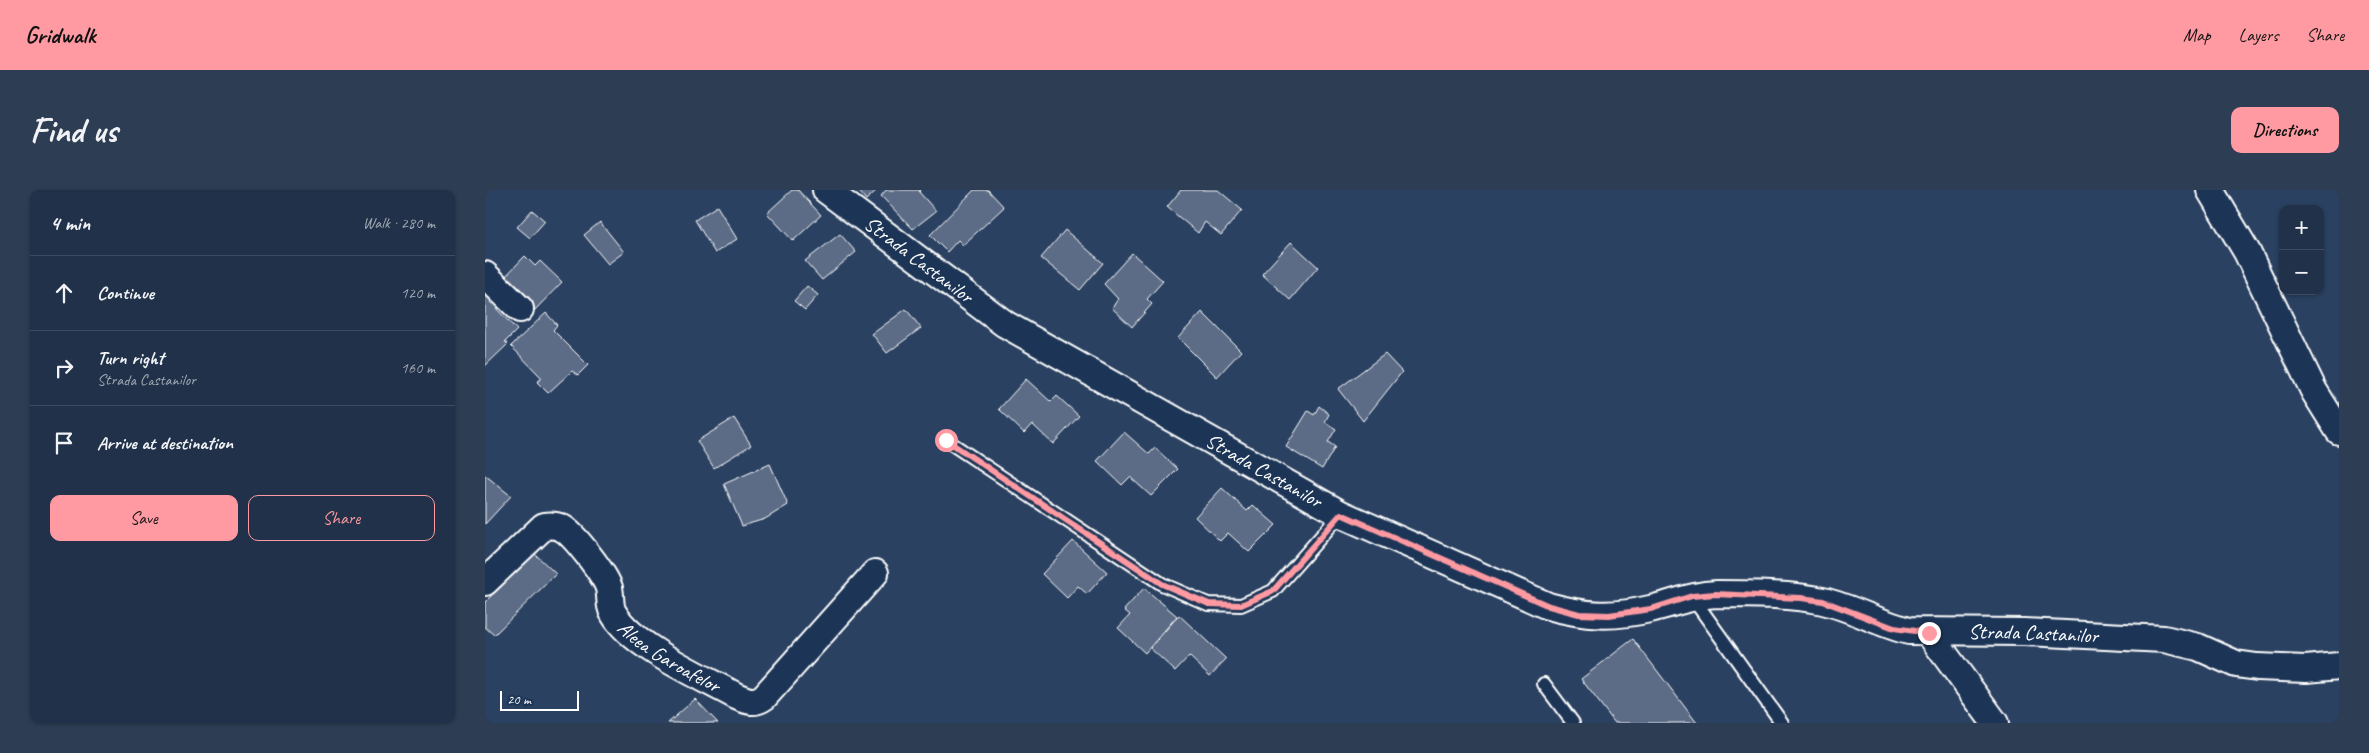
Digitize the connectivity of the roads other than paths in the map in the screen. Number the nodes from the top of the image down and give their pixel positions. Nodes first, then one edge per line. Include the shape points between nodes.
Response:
1 (826, 190) edge
2 (2210, 190) edge
3 (485, 275) edge
4 (520, 309) dead end
5 (2339, 431) edge
6 (946, 440) dead end
7 (1341, 514) junction
8 (875, 573) dead end
9 (485, 582) edge
10 (1692, 596) junction
11 (1929, 633) junction
12 (2339, 666) edge
13 (1544, 684) dead end
14 (1573, 723) edge
15 (1782, 723) edge
16 (1995, 723) edge

1 - 7 street, Strada Castanilor via 1005,324
2 - 5 street via 2247,252 2314,391
3 - 4 street
6 - 7 lane via 1162,584 1209,604 1241,605 1273,591
7 - 10 street, Strada Castanilor via 1549,606 1579,614 1609,615 1651,609
8 - 9 street, Aleea Garoafelor via 757,702 736,696 649,647 623,628 612,612 609,588 602,574 564,529 544,526
10 - 11 street, Strada Castanilor via 1751,595 1823,601 1894,628
10 - 15 lane
11 - 12 street, Strada Castanilor via 2024,632 2164,638 2198,647 2236,664 2306,669
11 - 16 street
13 - 14 lane

